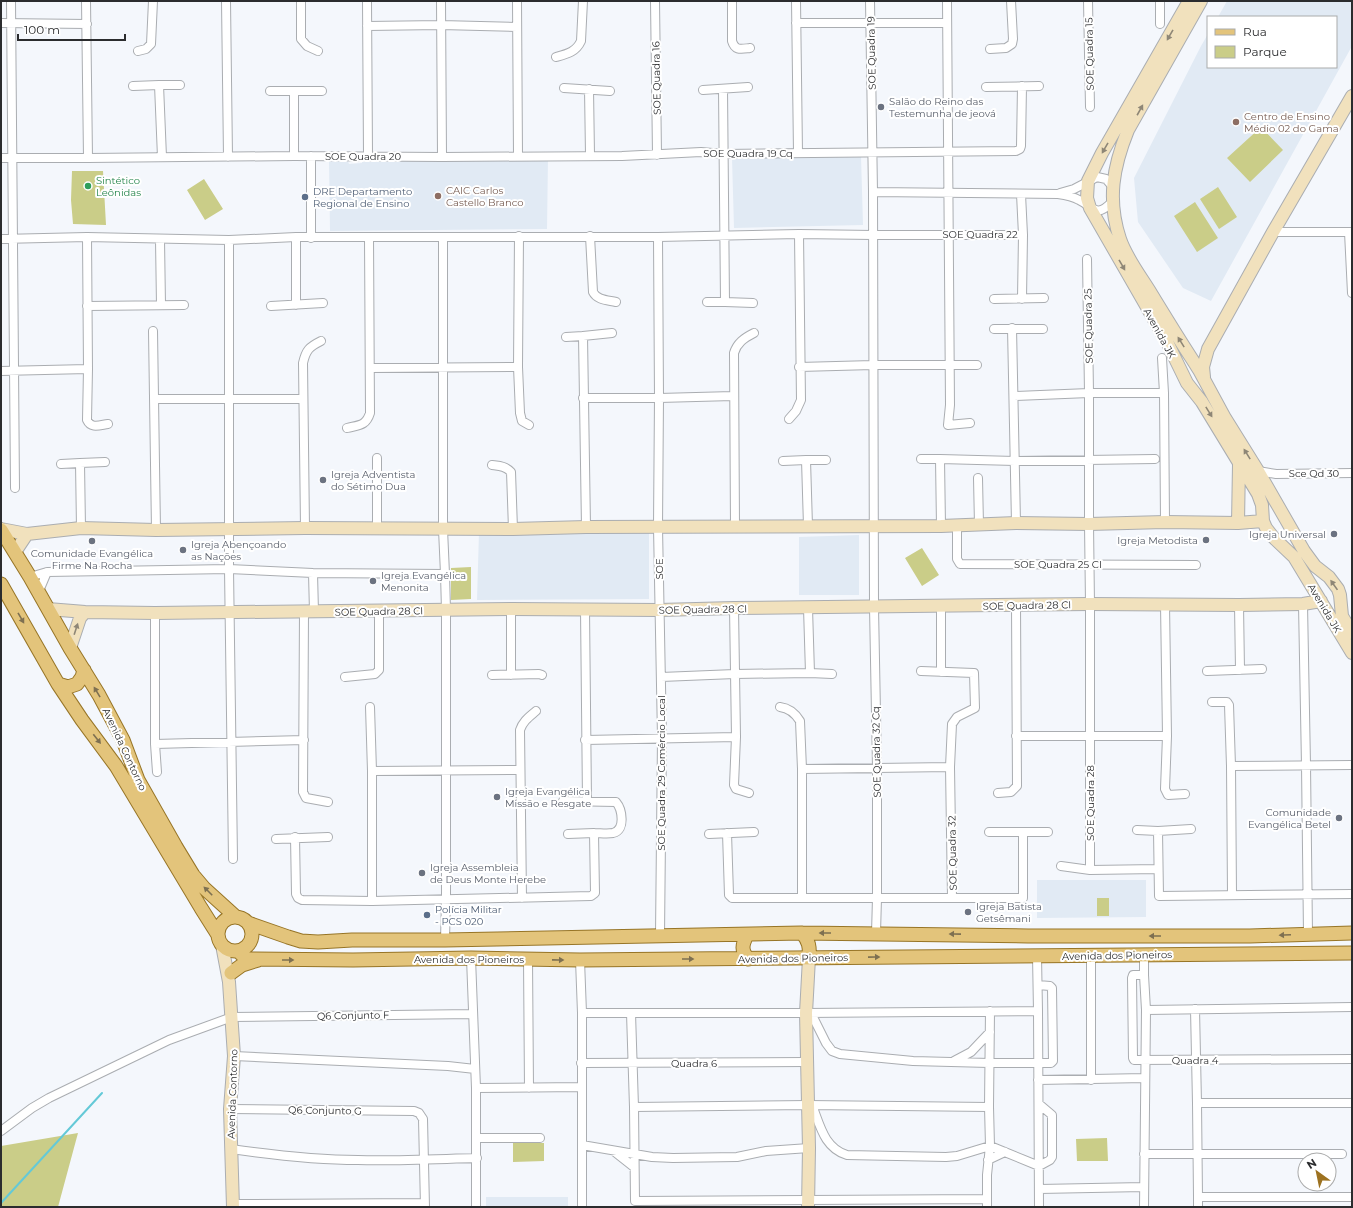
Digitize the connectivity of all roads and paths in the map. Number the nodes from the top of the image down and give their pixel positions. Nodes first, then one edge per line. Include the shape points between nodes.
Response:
1 (11, 1) edge
2 (86, 1) edge
3 (152, 1) edge
4 (226, 1) edge
5 (301, 1) edge
6 (368, 1) edge
7 (441, 1) edge
8 (517, 1) edge
9 (583, 1) edge
10 (655, 1) edge
11 (732, 1) edge
12 (796, 1) edge
13 (870, 1) edge
14 (947, 1) edge
15 (1011, 1) edge
16 (1088, 1) edge
17 (1160, 1) edge
18 (1189, 1) edge
19 (1202, 1) edge
20 (947, 22) junction
21 (11, 23) junction
22 (796, 23) junction
23 (870, 23) junction
24 (1, 24) edge
25 (87, 24) junction
26 (1160, 24) dead end
27 (441, 25) junction
28 (367, 26) junction
29 (517, 27) junction
30 (750, 48) dead end
31 (990, 49) dead end
32 (138, 51) dead end
33 (318, 51) dead end
34 (556, 57) dead end
35 (159, 85) junction
36 (180, 85) dead end
37 (133, 86) dead end
38 (1022, 86) junction
39 (1039, 86) dead end
40 (748, 87) dead end
41 (986, 87) dead end
42 (564, 88) dead end
43 (723, 89) junction
44 (589, 90) junction
45 (703, 90) dead end
46 (270, 91) dead end
47 (322, 91) dead end
48 (610, 91) dead end
49 (294, 92) junction
50 (1352, 96) edge
51 (1090, 106) dead end
52 (948, 152) junction
53 (798, 153) junction
54 (873, 153) junction
55 (724, 154) junction
56 (590, 155) junction
57 (657, 155) junction
58 (162, 156) junction
59 (294, 156) junction
60 (311, 156) junction
61 (368, 156) junction
62 (518, 156) junction
63 (622, 156) joint
64 (228, 157) junction
65 (442, 157) junction
66 (1, 158) edge
67 (13, 158) junction
68 (88, 158) junction
69 (1088, 181) junction
70 (1112, 186) junction
71 (873, 192) junction
72 (949, 193) junction
73 (1021, 194) junction
74 (1058, 194) junction
75 (1112, 202) junction
76 (1090, 208) junction
77 (1273, 232) junction
78 (1351, 232) edge
79 (799, 234) junction
80 (948, 234) junction
81 (873, 235) junction
82 (1023, 235) junction
83 (519, 236) junction
84 (590, 236) junction
85 (725, 236) junction
86 (87, 237) junction
87 (296, 237) junction
88 (370, 237) junction
89 (443, 237) junction
90 (658, 237) junction
91 (13, 238) junction
92 (311, 238) junction
93 (1, 239) edge
94 (160, 240) junction
95 (229, 240) junction
96 (1087, 259) dead end
97 (1352, 292) edge
98 (1044, 298) dead end
99 (994, 299) dead end
100 (1022, 299) junction
101 (616, 302) dead end
102 (707, 302) dead end
103 (725, 302) junction
104 (324, 303) dead end
105 (753, 303) dead end
106 (184, 305) dead end
107 (296, 305) junction
108 (87, 306) junction
109 (161, 306) junction
110 (271, 306) dead end
111 (1012, 328) junction
112 (994, 329) dead end
113 (1043, 329) dead end
114 (153, 331) dead end
115 (612, 333) dead end
116 (754, 333) dead end
117 (583, 336) junction
118 (566, 337) dead end
119 (321, 341) dead end
120 (1208, 349) junction
121 (1162, 358) dead end
122 (1192, 361) junction
123 (873, 365) junction
124 (948, 365) junction
125 (977, 365) dead end
126 (443, 367) junction
127 (518, 367) junction
128 (799, 367) junction
129 (370, 368) junction
130 (1180, 368) junction
131 (88, 369) junction
132 (15, 370) junction
133 (1, 371) edge
134 (1204, 381) junction
135 (1192, 389) junction
136 (1090, 393) junction
137 (1164, 393) junction
138 (733, 396) junction
139 (1014, 396) junction
140 (303, 398) junction
141 (583, 398) junction
142 (659, 398) junction
143 (155, 399) junction
144 (228, 400) junction
145 (789, 419) dead end
146 (970, 423) dead end
147 (108, 424) dead end
148 (529, 425) dead end
149 (347, 428) dead end
150 (377, 458) dead end
151 (921, 458) dead end
152 (940, 459) junction
153 (1155, 459) dead end
154 (806, 460) junction
155 (826, 460) dead end
156 (1089, 460) junction
157 (783, 461) dead end
158 (1015, 461) junction
159 (105, 462) dead end
160 (80, 463) junction
161 (61, 464) dead end
162 (1239, 464) junction
163 (492, 465) dead end
164 (1258, 471) junction
165 (1352, 473) edge
166 (1276, 474) junction
167 (978, 478) dead end
168 (1266, 485) junction
169 (15, 488) dead end
170 (1278, 508) junction
171 (1263, 517) junction
172 (1165, 522) junction
173 (1016, 523) junction
174 (1238, 523) junction
175 (979, 524) junction
176 (1089, 524) junction
177 (957, 525) junction
178 (808, 526) junction
179 (873, 526) junction
180 (941, 526) junction
181 (586, 527) junction
182 (658, 527) junction
183 (734, 527) junction
184 (81, 528) junction
185 (305, 528) junction
186 (377, 529) junction
187 (443, 529) junction
188 (513, 529) junction
189 (1, 530) edge
190 (156, 530) junction
191 (230, 530) junction
192 (27, 534) junction
193 (15, 552) junction
194 (1090, 565) junction
195 (1196, 565) dead end
196 (229, 569) junction
197 (47, 572) junction
198 (313, 573) junction
199 (446, 574) junction
200 (30, 577) junction
201 (1, 584) edge
202 (39, 591) junction
203 (1341, 601) junction
204 (1090, 604) junction
205 (1165, 604) junction
206 (1303, 604) junction
207 (1016, 605) junction
208 (1239, 605) junction
209 (1323, 605) junction
210 (941, 606) junction
211 (874, 607) junction
212 (734, 608) junction
213 (808, 608) junction
214 (511, 609) junction
215 (585, 609) junction
216 (48, 610) junction
217 (446, 610) junction
218 (659, 610) junction
219 (230, 611) junction
220 (379, 611) junction
221 (85, 612) junction
222 (155, 612) junction
223 (309, 612) junction
224 (1352, 633) edge
225 (70, 648) junction
226 (1352, 653) edge
227 (1262, 668) dead end
228 (84, 670) junction
229 (1240, 670) junction
230 (921, 671) dead end
231 (1207, 671) dead end
232 (941, 672) junction
233 (810, 673) junction
234 (735, 674) junction
235 (832, 674) dead end
236 (492, 675) dead end
237 (511, 675) junction
238 (542, 675) dead end
239 (661, 676) junction
240 (345, 677) dead end
241 (58, 684) junction
242 (1212, 702) dead end
243 (370, 707) dead end
244 (780, 707) dead end
245 (536, 711) dead end
246 (1090, 735) junction
247 (1016, 736) junction
248 (1167, 736) junction
249 (736, 737) junction
250 (662, 738) junction
251 (304, 740) junction
252 (586, 740) junction
253 (231, 742) junction
254 (155, 744) junction
255 (1306, 765) junction
256 (1352, 765) edge
257 (1231, 766) junction
258 (877, 767) junction
259 (950, 767) junction
260 (802, 769) junction
261 (520, 770) junction
262 (372, 771) junction
263 (157, 772) dead end
264 (445, 772) junction
265 (749, 793) dead end
266 (998, 793) dead end
267 (1185, 794) dead end
268 (563, 801) dead end
269 (587, 801) junction
270 (328, 802) dead end
271 (1137, 830) dead end
272 (1191, 830) dead end
273 (1158, 831) junction
274 (754, 832) dead end
275 (989, 832) dead end
276 (1023, 832) junction
277 (1048, 832) dead end
278 (594, 833) junction
279 (727, 833) junction
280 (568, 834) dead end
281 (709, 834) dead end
282 (295, 837) junction
283 (328, 837) dead end
284 (276, 839) dead end
285 (233, 858) dead end
286 (1061, 866) dead end
287 (1158, 869) junction
288 (1090, 870) junction
289 (1307, 894) junction
290 (1352, 894) edge
291 (1232, 895) junction
292 (522, 898) junction
293 (802, 898) junction
294 (877, 898) junction
295 (952, 898) junction
296 (446, 900) junction
297 (372, 901) junction
298 (236, 917) junction
299 (248, 923) junction
300 (802, 933) junction
301 (1352, 933) edge
302 (876, 934) junction
303 (1308, 934) junction
304 (747, 935) junction
305 (974, 935) junction
306 (660, 936) junction
307 (1028, 936) junction
308 (1250, 936) junction
309 (1266, 936) junction
310 (220, 940) junction
311 (352, 940) junction
312 (445, 940) junction
313 (237, 951) junction
314 (1352, 953) edge
315 (1144, 954) junction
316 (1250, 954) junction
317 (1269, 954) junction
318 (920, 956) junction
319 (993, 956) junction
320 (1037, 956) junction
321 (1091, 956) junction
322 (471, 958) junction
323 (783, 958) junction
324 (809, 958) junction
325 (528, 959) junction
326 (653, 959) junction
327 (748, 959) junction
328 (258, 960) junction
329 (353, 960) junction
330 (580, 960) junction
331 (1144, 975) junction
332 (230, 978) junction
333 (808, 979) junction
334 (1038, 985) junction
335 (1352, 1007) edge
336 (1195, 1009) junction
337 (1146, 1010) junction
338 (990, 1011) junction
339 (1038, 1011) junction
340 (582, 1013) junction
341 (631, 1013) junction
342 (808, 1013) junction
343 (474, 1014) junction
344 (232, 1017) junction
345 (990, 1032) junction
346 (234, 1056) junction
347 (1352, 1059) edge
348 (1144, 1060) junction
349 (1196, 1060) junction
350 (806, 1062) junction
351 (951, 1062) junction
352 (581, 1063) junction
353 (634, 1063) junction
354 (989, 1063) junction
355 (1038, 1063) junction
356 (475, 1069) junction
357 (1145, 1078) junction
358 (1038, 1080) junction
359 (1091, 1080) junction
360 (581, 1087) junction
361 (476, 1088) junction
362 (529, 1088) junction
363 (1197, 1103) junction
364 (1352, 1103) edge
365 (1039, 1104) junction
366 (810, 1105) junction
367 (634, 1107) junction
368 (989, 1107) junction
369 (230, 1110) junction
370 (1, 1131) edge
371 (476, 1138) junction
372 (540, 1138) dead end
373 (582, 1145) junction
374 (990, 1146) junction
375 (809, 1148) junction
376 (231, 1149) junction
377 (615, 1151) junction
378 (1005, 1152) junction
379 (634, 1153) junction
380 (1144, 1154) junction
381 (1198, 1154) junction
382 (1342, 1154) dead end
383 (477, 1158) junction
384 (424, 1159) junction
385 (988, 1160) junction
386 (1039, 1166) junction
387 (634, 1167) junction
388 (1144, 1187) junction
389 (1039, 1188) junction
390 (1352, 1197) edge
391 (1198, 1198) junction
392 (987, 1203) edge
393 (635, 1204) edge
394 (812, 1204) edge
395 (233, 1205) edge
396 (425, 1205) edge
397 (476, 1207) edge
398 (582, 1207) edge
399 (1039, 1207) edge
400 (1144, 1207) edge
401 (1198, 1207) edge

1 - 21 street
2 - 25 street
3 - 32 street via 151,44
4 - 64 street
5 - 33 street via 301,38 307,46
6 - 28 street
7 - 27 street
8 - 29 street
9 - 34 street via 579,46 574,51
10 - 57 street, SOE Quadra 16
11 - 30 street via 733,44 739,49
12 - 22 street
13 - 23 street, SOE Quadra 19
14 - 20 street
15 - 31 street via 1012,44 1006,48
16 - 51 street, SOE Quadra 15
17 - 26 street
18 -> 69 street, Avenida JK
70 -> 19 street, Avenida JK via 1120,149 1128,130
20 - 23 street
20 - 52 street
21 - 24 street
21 - 25 street
21 - 67 street
22 - 23 street
22 - 53 street
23 - 54 street, SOE Quadra 19
25 - 68 street
27 - 28 street
27 - 29 street
27 - 65 street
28 - 61 street
29 - 62 street
35 - 36 street
35 - 37 street
35 - 58 street
38 - 39 street
38 - 41 street
38 - 52 street via 1020,149
40 - 43 street
42 - 44 street
43 - 45 street
43 - 55 street
44 - 48 street
44 - 56 street
46 - 49 street
47 - 49 street
49 - 59 street
50 - 77 street
52 - 54 street
52 - 72 street
53 - 54 street, SOE Quadra 19 Cq
53 - 55 street, SOE Quadra 19 Cq
54 - 71 street, SOE Quadra 19
55 - 57 street, SOE Quadra 19 Cq via 701,152
55 - 85 street
56 - 62 street, SOE Quadra 20
56 - 63 street, SOE Quadra 20
57 - 63 street, SOE Quadra 19 Cq
58 - 64 street, SOE Quadra 20
58 - 68 street, SOE Quadra 20
59 - 60 street, SOE Quadra 20
59 - 64 street, SOE Quadra 20
60 - 61 street, SOE Quadra 20
60 - 92 street
61 - 65 street, SOE Quadra 20
62 - 65 street, SOE Quadra 20
66 - 67 street, SOE Quadra 20
67 - 68 street, SOE Quadra 20
67 - 91 street
69 - 70 street via 1101,177
69 - 74 street
69 - 76 street, Avenida JK via 1087,198
70 - 75 street, Avenida JK
71 - 72 street
71 - 81 street, SOE Quadra 19
72 - 73 street
72 - 80 street
73 - 74 street
73 - 82 street
74 - 76 street via 1072,197
75 - 76 street via 1099,210
122 -> 75 street, Avenida JK via 1130,260 1120,240
76 -> 130 street, Avenida JK
77 - 78 street
77 - 120 street
78 - 97 street
79 - 81 street, SOE Quadra 22
79 - 85 street, SOE Quadra 22
79 - 128 street
80 - 81 street, SOE Quadra 22
80 - 82 street, SOE Quadra 22
80 - 124 street
81 - 123 street, SOE Quadra 19
82 - 100 street, SOE Quadra 22
83 - 84 street, SOE Quadra 22
83 - 89 street, SOE Quadra 22
83 - 127 street
84 - 90 street, SOE Quadra 22
84 - 101 street via 593,292 600,299
85 - 90 street, SOE Quadra 22
85 - 103 street
86 - 91 street, SOE Quadra 22
86 - 94 street, SOE Quadra 22
86 - 108 street
87 - 92 street, SOE Quadra 22
87 - 95 street, SOE Quadra 22
87 - 107 street
88 - 89 street, SOE Quadra 22
88 - 92 street, SOE Quadra 22
88 - 129 street
89 - 126 street
90 - 142 street, SOE
91 - 93 street, SOE Quadra 22
91 - 132 street
94 - 95 street, SOE Quadra 22
94 - 109 street
95 - 144 street
96 - 136 street, SOE Quadra 25
98 - 100 street
99 - 100 street
102 - 103 street
103 - 105 street
104 - 107 street
106 - 109 street
107 - 110 street
108 - 109 street
108 - 131 street
111 - 112 street
111 - 113 street
111 - 139 street
114 - 143 street
115 - 117 street
116 - 138 street via 736,347 734,353
117 - 118 street
117 - 141 street
119 - 140 street via 309,349 303,363
120 - 122 street
120 - 134 street via 1203,367
121 - 137 street
122 - 130 street via 1186,362
122 - 134 street, Avenida JK
123 - 124 street
123 - 128 street
123 - 179 street, SOE Quadra 19
124 - 125 street
124 - 146 street via 948,425
126 - 127 street
126 - 129 street
126 - 187 street
127 - 148 street via 520,413 522,421
128 - 145 street via 800,400 796,411
129 - 149 street via 368,420
130 - 135 street, Avenida JK
131 - 132 street
131 - 147 street via 88,423 92,426
132 - 133 street
132 - 169 street
134 - 135 street via 1200,389
164 -> 134 street, Avenida JK
135 -> 162 street, Avenida JK
136 - 137 street
136 - 139 street
136 - 156 street, SOE Quadra 25
137 - 172 street
138 - 142 street
138 - 183 street
139 - 158 street
140 - 144 street
140 - 185 street
141 - 142 street
141 - 181 street
142 - 182 street, SOE
143 - 144 street
143 - 190 street
144 - 191 street
150 - 186 street
151 - 152 street
152 - 158 street
152 - 180 street
153 - 156 street
154 - 155 street
154 - 157 street
154 - 178 street
156 - 158 street
156 - 176 street, SOE Quadra 25
158 - 173 street
159 - 160 street
160 - 161 street
160 - 184 street
162 - 171 street, Avenida JK via 1260,499
162 - 174 street
163 - 188 street via 502,466 511,472
164 - 166 street, Sce Qd 30
164 - 168 street, Avenida JK
165 - 166 street, Sce Qd 30
166 - 168 street, Sce Qd 30
167 - 175 street
168 - 170 street, Avenida JK
170 - 171 street via 1265,509
203 -> 170 street, Avenida JK via 1334,583 1309,558
171 - 174 street
171 - 209 street, Avenida JK via 1269,532 1294,557
172 - 174 street
172 - 176 street
173 - 175 street
173 - 176 street
175 - 177 street
176 - 194 street, SOE Quadra 25
177 - 180 street
177 - 194 street, SOE Quadra 25 CI via 957,559 960,564
178 - 179 street
178 - 183 street
179 - 180 street
179 - 211 street
181 - 182 street
181 - 188 street
182 - 183 street
182 - 218 street, SOE
184 - 190 street
184 - 192 street
185 - 186 street
185 - 191 street
186 - 187 street
187 - 188 street
187 - 199 street
189 - 192 street
189 - 193 main road, Avenida Contorno
190 - 191 street
191 - 196 street
192 - 193 street
193 - 200 main road, Avenida Contorno
194 - 195 street, SOE Quadra 25 CI
194 - 204 street, SOE Quadra 28
196 - 197 street
196 - 198 street
196 - 219 street
197 - 200 street
197 - 202 street
198 - 199 street
198 - 223 street
199 - 217 street
200 - 202 main road, Avenida Contorno
201 -> 241 main road, Avenida Contorno
202 - 216 main road, Avenida Contorno
203 - 209 street, SOE Quadra 28 CI via 1329,610
203 - 224 street, Avenida JK via 1342,616
204 - 205 street, SOE Quadra 28 CI
204 - 207 street, SOE Quadra 28 CI
204 - 246 street, SOE Quadra 28
205 - 208 street, SOE Quadra 28 CI
205 - 248 street
206 - 208 street, SOE Quadra 28 CI
206 - 209 street, SOE Quadra 28 CI
206 - 255 street
207 - 210 street, SOE Quadra 28 CI
207 - 247 street
208 - 229 street
209 - 226 street, Avenida JK
210 - 211 street, SOE Quadra 28 CI
210 - 232 street
211 - 213 street, SOE Quadra 28 CI
211 - 258 street, SOE Quadra 32 Cq
212 - 213 street, SOE Quadra 28 CI
212 - 218 street, SOE Quadra 28 CI
212 - 234 street
213 - 233 street
214 - 215 street, SOE Quadra 28 CI
214 - 217 street, SOE Quadra 28 CI
214 - 237 street
215 - 218 street, SOE Quadra 28 CI
215 - 252 street
216 - 221 street, SOE Quadra 28 CI
216 - 225 main road, Avenida Contorno
217 - 220 street, SOE Quadra 28 CI
217 - 264 street
218 - 239 street, SOE Quadra 29 Comércio Local
219 - 222 street, SOE Quadra 28 CI
219 - 223 street, SOE Quadra 28 CI
219 - 253 street
220 - 223 street, SOE Quadra 28 CI
220 - 240 street via 379,670 375,674
221 - 222 street, SOE Quadra 28 CI
225 -> 221 street via 80,618
222 - 254 street
223 - 251 street
225 - 228 main road, Avenida Contorno
227 - 229 street
228 - 241 main road via 82,677 72,687
298 -> 228 main road, Avenida Contorno via 193,875 138,780 123,740
229 - 231 street
230 - 232 street
232 - 259 street, SOE Quadra 32 via 974,673 975,708 957,717 952,724
233 - 234 street
233 - 235 street
234 - 239 street
234 - 249 street
236 - 237 street
237 - 238 street
239 - 250 street, SOE Quadra 29 Comércio Local
241 -> 310 main road, Avenida Contorno via 116,766
242 - 257 street via 1227,702 1229,705
243 - 262 street
244 - 260 street via 791,710 800,721
245 - 261 street via 527,718 520,730
246 - 247 street
246 - 248 street
246 - 288 street, SOE Quadra 28
247 - 266 street via 1017,786 1011,792
248 - 267 street via 1166,793
249 - 250 street
249 - 265 street via 734,785 736,789
250 - 252 street
250 - 306 street, SOE Quadra 29 Comércio Local
251 - 253 street
251 - 270 street via 303,792 306,798
252 - 269 street
253 - 254 street
253 - 285 street
254 - 263 street
255 - 256 street
255 - 257 street
255 - 289 street
257 - 291 street
258 - 259 street
258 - 260 street
258 - 294 street, SOE Quadra 32 Cq
259 - 295 street, SOE Quadra 32
260 - 293 street
261 - 264 street
261 - 292 street
262 - 264 street
262 - 297 street
264 - 296 street
268 - 269 street
269 - 278 street via 616,802 620,808 621,824 618,830 614,833
271 - 273 street
272 - 273 street
273 - 287 street
274 - 279 street
275 - 276 street
276 - 277 street
276 - 295 street, SOE Quadra 32 via 1023,898
278 - 280 street
278 - 292 street via 593,895
279 - 281 street
279 - 293 street via 730,897
282 - 283 street
282 - 284 street
282 - 297 street via 298,898
286 - 288 street
287 - 288 street
287 - 291 street via 1159,896
289 - 290 street
289 - 291 street
289 - 303 street
292 - 296 street
293 - 294 street
294 - 295 street
294 - 302 street, SOE Quadra 32 Cq
296 - 297 street
296 - 312 street
298 - 299 main road
298 - 310 main road via 226,920 219,929
299 - 311 main road, Avenida dos Pioneiros via 301,941
299 - 313 main road via 252,938 247,946
302 -> 300 main road, Avenida dos Pioneiros
300 - 304 main road, Avenida dos Pioneiros
300 - 324 main road via 809,944
301 - 303 main road, Avenida dos Pioneiros
305 -> 302 main road, Avenida dos Pioneiros
303 -> 309 main road, Avenida dos Pioneiros
304 - 306 main road, Avenida dos Pioneiros
304 - 327 main road via 743,951
305 - 307 main road, Avenida dos Pioneiros
305 - 318 main road via 979,940 976,952 925,952
306 - 312 main road, Avenida dos Pioneiros
306 - 326 main road via 664,941 664,948 661,954
308 -> 307 main road, Avenida dos Pioneiros
307 - 319 main road via 1018,942 988,941 987,948
308 - 309 main road, Avenida dos Pioneiros
308 - 316 main road via 1255,938 1256,943
309 - 317 main road via 1262,946
310 - 313 main road via 229,950
310 - 332 street
311 - 312 main road, Avenida dos Pioneiros
311 - 329 main road via 348,949
313 - 328 main road, Avenida dos Pioneiros via 244,958
313 - 332 street
314 - 317 main road, Avenida dos Pioneiros
315 - 316 main road, Avenida dos Pioneiros
315 - 321 main road, Avenida dos Pioneiros
315 - 331 street
316 - 317 main road, Avenida dos Pioneiros
318 - 319 main road, Avenida dos Pioneiros
324 -> 318 main road, Avenida dos Pioneiros
319 - 320 main road, Avenida dos Pioneiros
320 - 321 main road, Avenida dos Pioneiros
320 - 334 street
321 - 359 street
322 - 325 main road, Avenida dos Pioneiros
322 - 329 main road, Avenida dos Pioneiros
322 - 343 street
323 - 324 main road, Avenida dos Pioneiros
323 - 327 main road, Avenida dos Pioneiros
323 - 333 street via 800,966
324 - 333 street
325 -> 330 main road, Avenida dos Pioneiros
325 - 362 street
326 -> 327 main road, Avenida dos Pioneiros
326 - 330 main road, Avenida dos Pioneiros
328 -> 329 main road, Avenida dos Pioneiros
328 - 332 main road via 242,965
330 - 340 street
331 - 337 street
331 - 348 street via 1132,976 1133,1058
332 - 344 street, Avenida Contorno
333 - 342 street
334 - 339 street
334 - 355 street via 1052,988 1052,1061
335 - 336 street
336 - 337 street
336 - 349 street
337 - 348 street
338 - 339 street
338 - 342 street
338 - 345 street
339 - 355 street
340 - 341 street
340 - 352 street
341 - 342 street
341 - 353 street
342 - 350 street
342 - 351 street via 832,1051 840,1054
343 - 344 street, Q6 Conjunto F
343 - 356 street
344 - 346 street, Avenida Contorno
344 - 370 street, Q6 Conjunto F via 169,1040 49,1098
345 - 351 street via 971,1052
345 - 354 street
346 - 356 street
346 - 369 street, Avenida Contorno
347 - 349 street, Quadra 4
348 - 349 street, Quadra 4
348 - 357 street
349 - 363 street
350 - 353 street, Quadra 6
350 - 366 street
351 - 354 street
352 - 353 street, Quadra 6
352 - 360 street
353 - 367 street
354 - 355 street
354 - 368 street
355 - 358 street
356 - 361 street
357 - 359 street
357 - 380 street
358 - 359 street
358 - 365 street
360 - 362 street
360 - 373 street
361 - 362 street
361 - 371 street
363 - 364 street
363 - 381 street
365 - 386 street
365 - 386 street via 1052,1115 1052,1157
366 - 367 street
366 - 368 street
366 - 374 street via 826,1140 832,1148 847,1155 946,1157
366 - 375 street
367 - 379 street
368 - 374 street
369 - 376 street, Avenida Contorno
369 - 384 street, Q6 Conjunto G via 414,1111 423,1118
371 - 372 street
371 - 383 street
373 - 377 street
373 - 398 street
374 - 378 street
374 - 385 street
375 - 379 street via 771,1150 737,1157 716,1158 652,1157
375 - 394 street
376 - 384 street via 338,1160
376 - 395 street, Avenida Contorno
377 - 379 street
377 - 387 street
378 - 385 street
378 - 386 street
379 - 387 street
380 - 381 street
380 - 388 street
381 - 382 street
381 - 391 street
383 - 384 street
383 - 397 street
384 - 396 street
385 - 392 street
386 - 389 street
387 - 393 street
388 - 389 street
388 - 400 street
389 - 399 street
390 - 391 street
391 - 401 street
392 - 394 street
393 - 394 street
395 - 396 street

